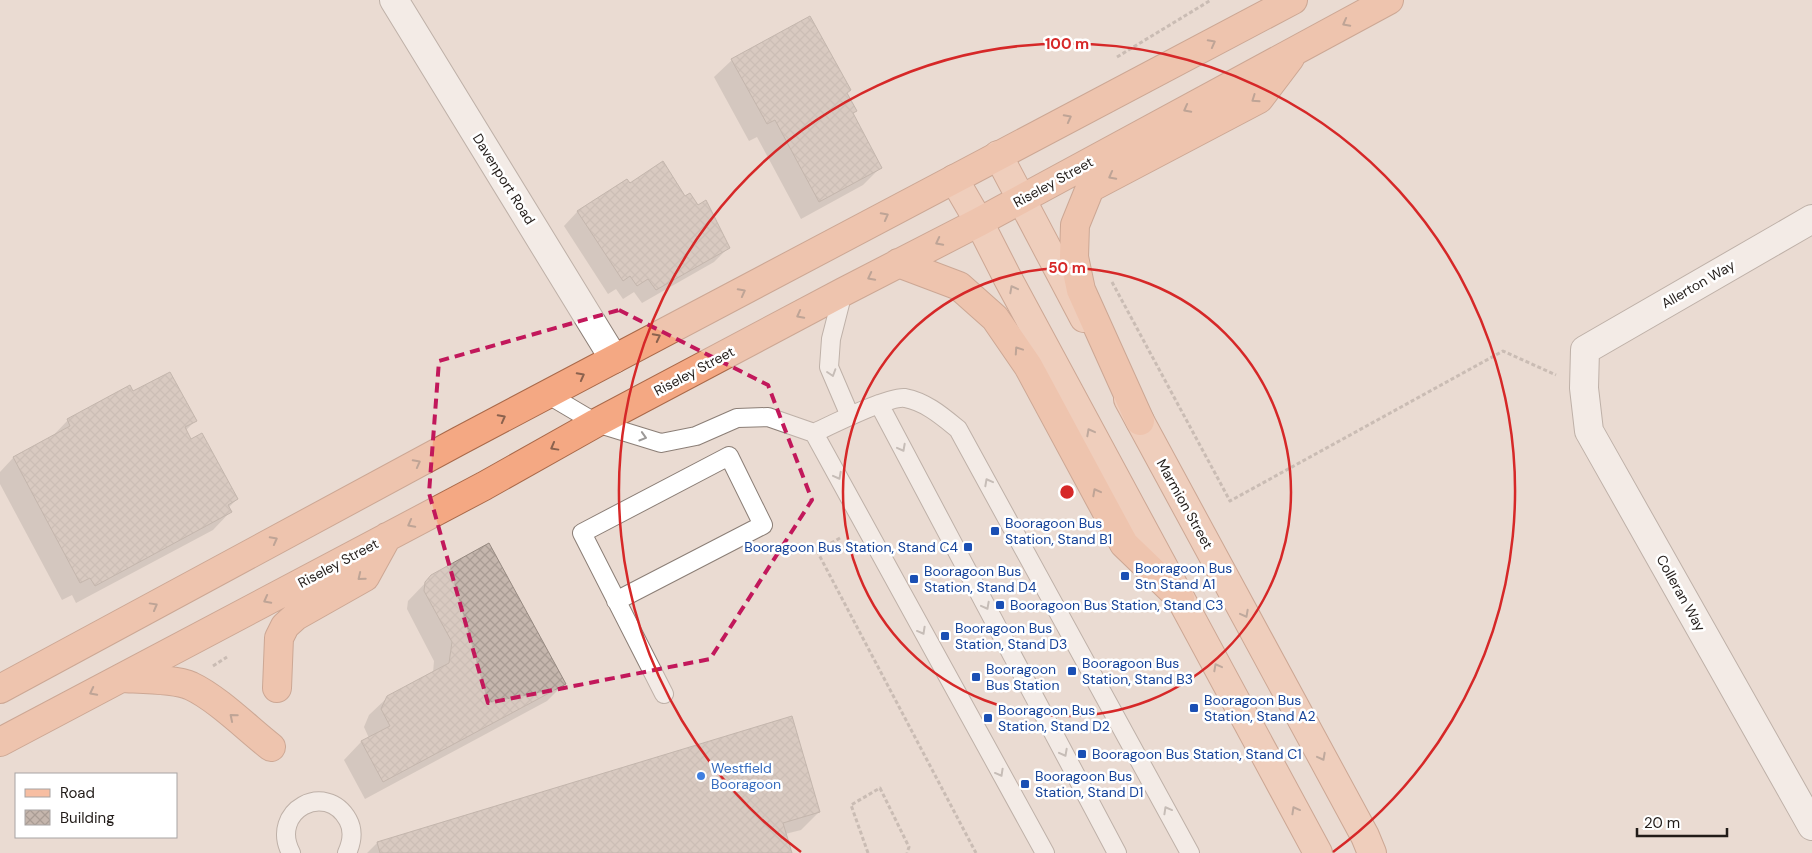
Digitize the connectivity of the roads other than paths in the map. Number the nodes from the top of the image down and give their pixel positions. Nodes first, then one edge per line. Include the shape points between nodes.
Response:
1 (394, 0) edge
2 (1293, 0) edge
3 (1389, 0) edge
4 (1298, 49) junction
5 (998, 156) junction
6 (954, 179) junction
7 (1021, 200) junction
8 (1812, 219) edge
9 (979, 222) junction
10 (898, 263) junction
11 (843, 292) junction
12 (1585, 350) joint
13 (614, 359) junction
14 (547, 394) junction
15 (879, 404) junction
16 (850, 416) junction
17 (1140, 421) junction
18 (596, 423) junction
19 (814, 433) junction
20 (387, 537) junction
21 (1180, 598) junction
22 (616, 601) junction
23 (121, 678) junction
24 (277, 688) dead end
25 (0, 689) edge
26 (664, 694) dead end
27 (0, 742) edge
28 (271, 747) dead end
29 (1812, 826) edge
30 (291, 853) edge
31 (347, 853) edge
32 (1045, 853) edge
33 (1117, 853) edge
34 (1190, 853) edge
35 (1318, 853) edge
36 (1372, 853) edge

1 - 13 street, Davenport Road
5 -> 2 highway
3 -> 4 highway, Riseley Street
4 -> 7 highway, Riseley Street
4 -> 17 highway via 1258,99 1090,188 1075,225 1074,257 1081,290
5 - 6 highway
5 - 7 main road, Marmion Street
6 - 9 main road
13 -> 6 highway
7 - 9 highway, Riseley Street
7 - 17 main road, Marmion Street
8 - 12 street, Allerton Way
9 -> 10 highway, Riseley Street
21 -> 9 main road
10 -> 11 highway, Riseley Street
21 -> 10 highway via 1124,544 1028,366 995,318 959,286
11 -> 16 lane via 829,367
11 -> 18 highway, Riseley Street
12 - 29 street, Colleran Way via 1584,388 1589,431
14 -> 13 highway
14 - 18 lane
25 -> 14 highway
15 - 16 lane
15 -> 33 lane
34 -> 15 lane via 958,429 933,409 904,398
16 - 19 lane
17 -> 36 main road, Marmion Street
18 -> 19 lane via 661,443 696,436 738,418 768,417
18 -> 20 highway, Riseley Street
19 -> 32 lane
20 -> 23 highway, Riseley Street
20 -> 24 highway via 365,577 296,616 285,626 279,638
35 -> 21 main road
22 - 22 lane via 582,533 729,456 763,524
22 - 26 lane
23 -> 27 highway, Riseley Street
28 -> 23 highway via 190,685
30 - 31 lane via 286,843 287,823 301,806 312,802 335,805 344,813 351,825 351,844

